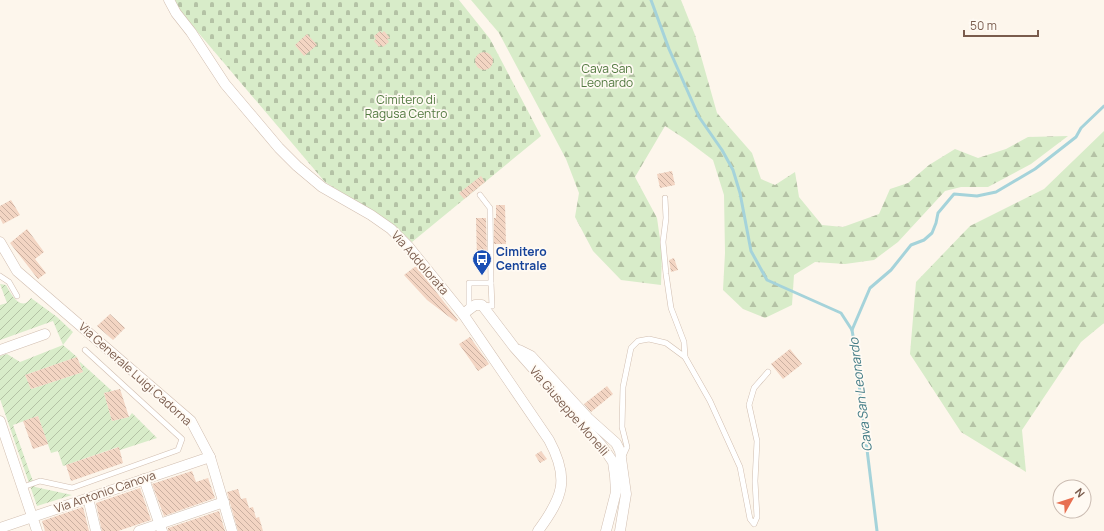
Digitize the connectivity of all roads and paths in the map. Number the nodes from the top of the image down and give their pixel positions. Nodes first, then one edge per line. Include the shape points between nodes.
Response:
1 (170, 0) edge
2 (480, 195) dead end
3 (665, 198) dead end
4 (0, 242) edge
5 (0, 276) edge
6 (491, 283) junction
7 (17, 296) dead end
8 (482, 305) junction
9 (466, 311) junction
10 (45, 334) dead end
11 (514, 347) junction
12 (0, 350) edge
13 (85, 350) dead end
14 (685, 357) junction
15 (768, 372) dead end
16 (0, 421) edge
17 (210, 456) junction
18 (622, 459) junction
19 (144, 479) junction
20 (23, 487) junction
21 (88, 498) junction
22 (224, 502) junction
23 (33, 517) junction
24 (0, 528) edge
25 (160, 528) edge
26 (37, 531) edge
27 (96, 531) edge
28 (139, 531) edge
29 (232, 531) edge
30 (538, 531) edge
31 (606, 531) edge
32 (620, 531) edge

1 - 9 street, Via Addolorata via 225,84 279,148 322,187 391,230
2 - 6 lane via 490,208
3 - 14 lane via 663,242 666,274 671,308 684,342
4 - 17 street, Via Generale Luigi Cadorna via 17,271 191,421
5 - 7 lane via 9,282
6 - 8 lane via 492,306
6 - 9 lane via 469,283
8 - 9 street
8 - 11 street, Via Giuseppe Monelli
9 - 30 street, Via Addolorata via 549,440 561,466 562,478 558,500
10 - 12 street
11 - 18 street via 531,356 588,418 616,444
11 - 31 street, Via Giuseppe Monelli via 602,446 613,462 616,492
13 - 20 lane via 182,439 178,450 72,488 40,481
14 - 15 lane via 710,401 740,467 750,518 754,524 758,517 755,481 757,441 749,405 754,388
14 - 18 lane via 666,343 649,338 638,341 631,348 623,387 622,427 627,447
16 - 20 street
17 - 19 street, Via Antonio Canova
17 - 22 street, Via Generale Luigi Cadorna
18 - 32 street via 626,494
19 - 21 street, Via Antonio Canova
19 - 25 street
20 - 23 street
21 - 23 street, Via Antonio Canova
21 - 27 street
22 - 25 street
22 - 29 street, Via Generale Luigi Cadorna
23 - 24 street, Via Antonio Canova
23 - 26 street
25 - 28 street

